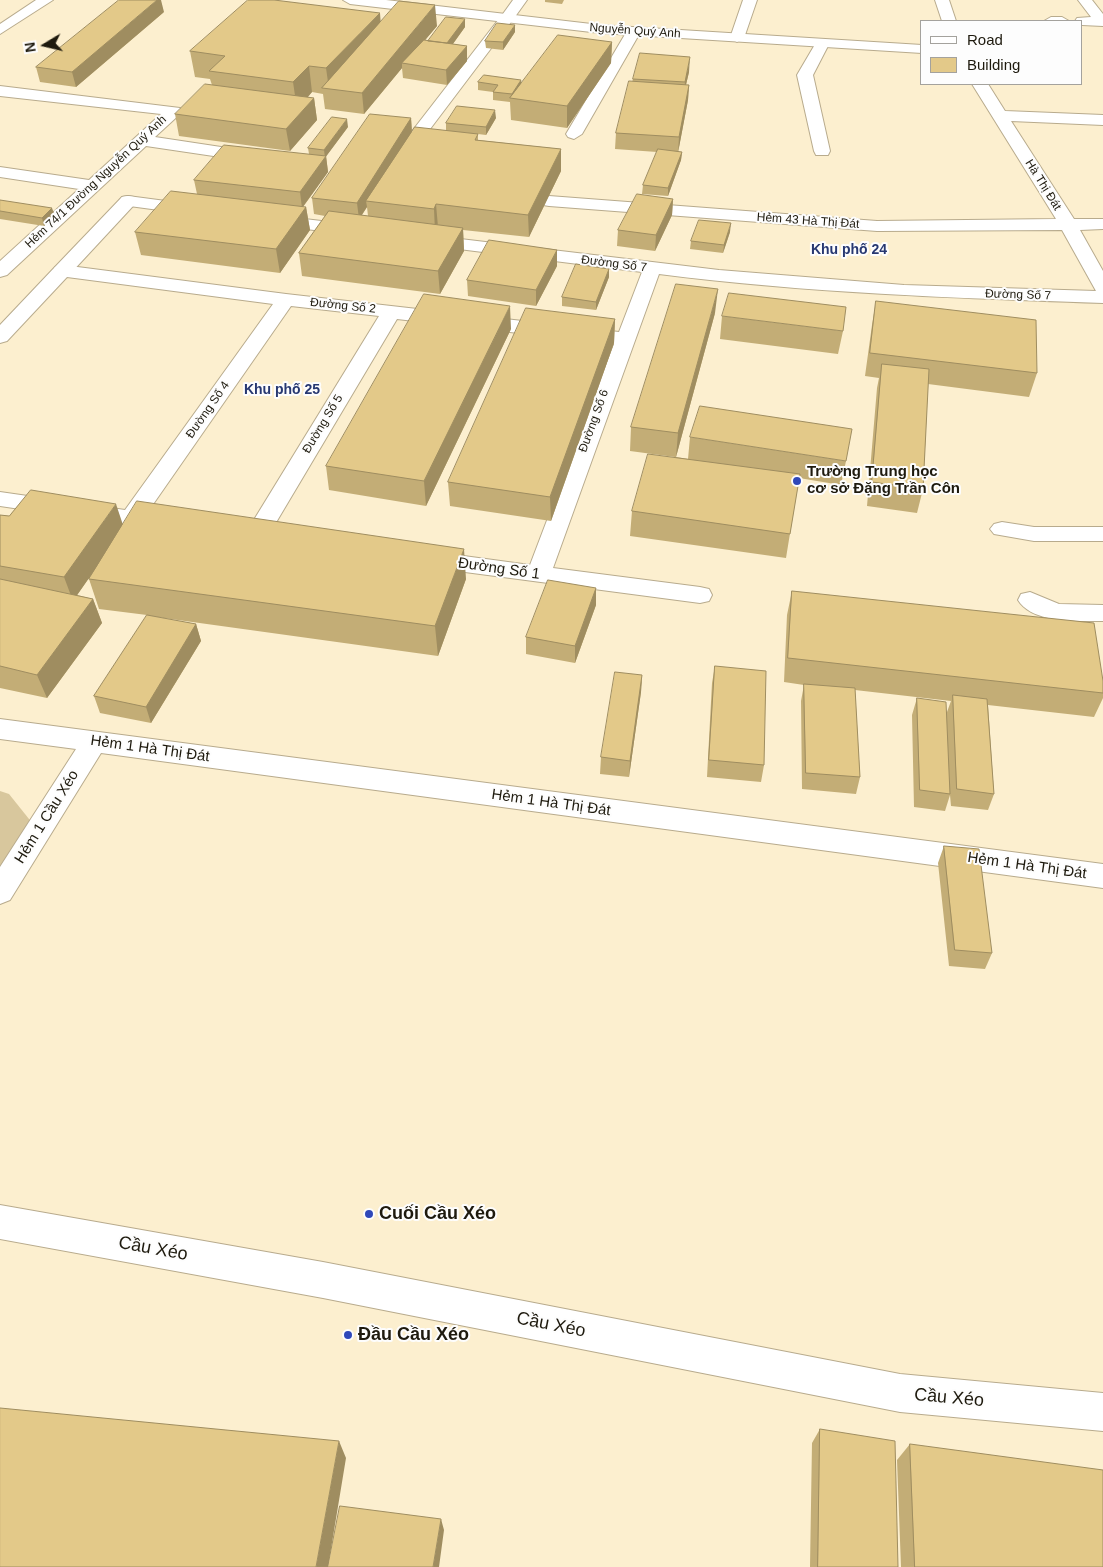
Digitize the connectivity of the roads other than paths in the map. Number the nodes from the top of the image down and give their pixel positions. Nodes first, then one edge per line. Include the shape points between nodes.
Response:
1 (46, 0) edge
2 (350, 0) edge
3 (520, 0) edge
4 (750, 0) edge
5 (942, 0) edge
6 (1085, 0) edge
7 (1099, 13) edge
8 (507, 18) junction
9 (950, 20) edge
10 (1083, 21) edge
11 (0, 30) edge
12 (634, 31) junction
13 (737, 38) junction
14 (822, 44) junction
15 (920, 49) edge
16 (981, 85) edge
17 (0, 92) edge
18 (1000, 116) junction
19 (1103, 120) edge
20 (574, 134) dead end
21 (142, 140) junction
22 (412, 142) edge
23 (822, 151) dead end
24 (268, 159) edge
25 (0, 172) edge
26 (92, 186) junction
27 (550, 202) edge
28 (217, 213) edge
29 (256, 218) edge
30 (1068, 224) junction
31 (1103, 224) edge
32 (375, 233) edge
33 (404, 237) edge
34 (652, 269) junction
35 (0, 271) edge
36 (62, 271) junction
37 (1103, 288) edge
38 (1103, 297) edge
39 (286, 300) junction
40 (391, 312) junction
41 (0, 338) edge
42 (625, 340) junction
43 (0, 500) edge
44 (131, 520) junction
45 (179, 526) edge
46 (1002, 529) dead end
47 (1103, 534) edge
48 (256, 536) edge
49 (402, 556) edge
50 (538, 575) junction
51 (700, 595) dead end
52 (1030, 600) dead end
53 (1103, 613) edge
54 (0, 729) edge
55 (94, 742) junction
56 (1103, 876) edge
57 (0, 892) edge
58 (0, 1222) edge
59 (1103, 1412) edge

1 - 11 street
2 - 8 street, Nguyễn Quý Anh
3 - 8 street
4 - 13 street
5 - 9 street
6 - 7 street
7 - 10 street via 1102,22
8 - 12 street, Nguyễn Quý Anh
8 - 22 street
12 - 13 street, Nguyễn Quý Anh
12 - 20 street
13 - 14 street, Nguyễn Quý Anh
14 - 15 street, Nguyễn Quý Anh
14 - 23 street via 804,75
16 - 18 street, Hà Thị Đát
17 - 21 street, Hẻm 74/1 Đường Nguyễn Quý Anh via 174,111
18 - 19 street
18 - 30 street, Hà Thị Đát
21 - 24 street
21 - 26 street, Hẻm 74/1 Đường Nguyễn Quý Anh
25 - 26 street
26 - 35 street, Hẻm 74/1 Đường Nguyễn Quý Anh
27 - 30 street, Hẻm 43 Hà Thị Đát via 877,226
28 - 36 street via 128,201
29 - 32 street
30 - 31 street, Hẻm 43 Hà Thị Đát
30 - 37 street, Hà Thị Đát
33 - 34 street, Đường Số 7
34 - 38 street, Đường Số 7 via 904,291
34 - 42 street, Đường Số 6
36 - 39 street, Đường Số 2
36 - 41 street
39 - 40 street, Đường Số 2
39 - 44 street, Đường Số 4
40 - 42 street, Đường Số 2
40 - 48 street, Đường Số 5
42 - 50 street, Đường Số 6
43 - 44 street
44 - 45 street
46 - 47 street via 1034,534
49 - 50 street, Đường Số 1
50 - 51 street, Đường Số 1
52 - 53 street via 1055,612
54 - 55 street, Hẻm 1 Hà Thị Đát
55 - 56 street, Hẻm 1 Hà Thị Đát
55 - 57 street, Hẻm 1 Cầu Xéo
58 - 59 street, Cầu Xéo via 323,1280 900,1393

